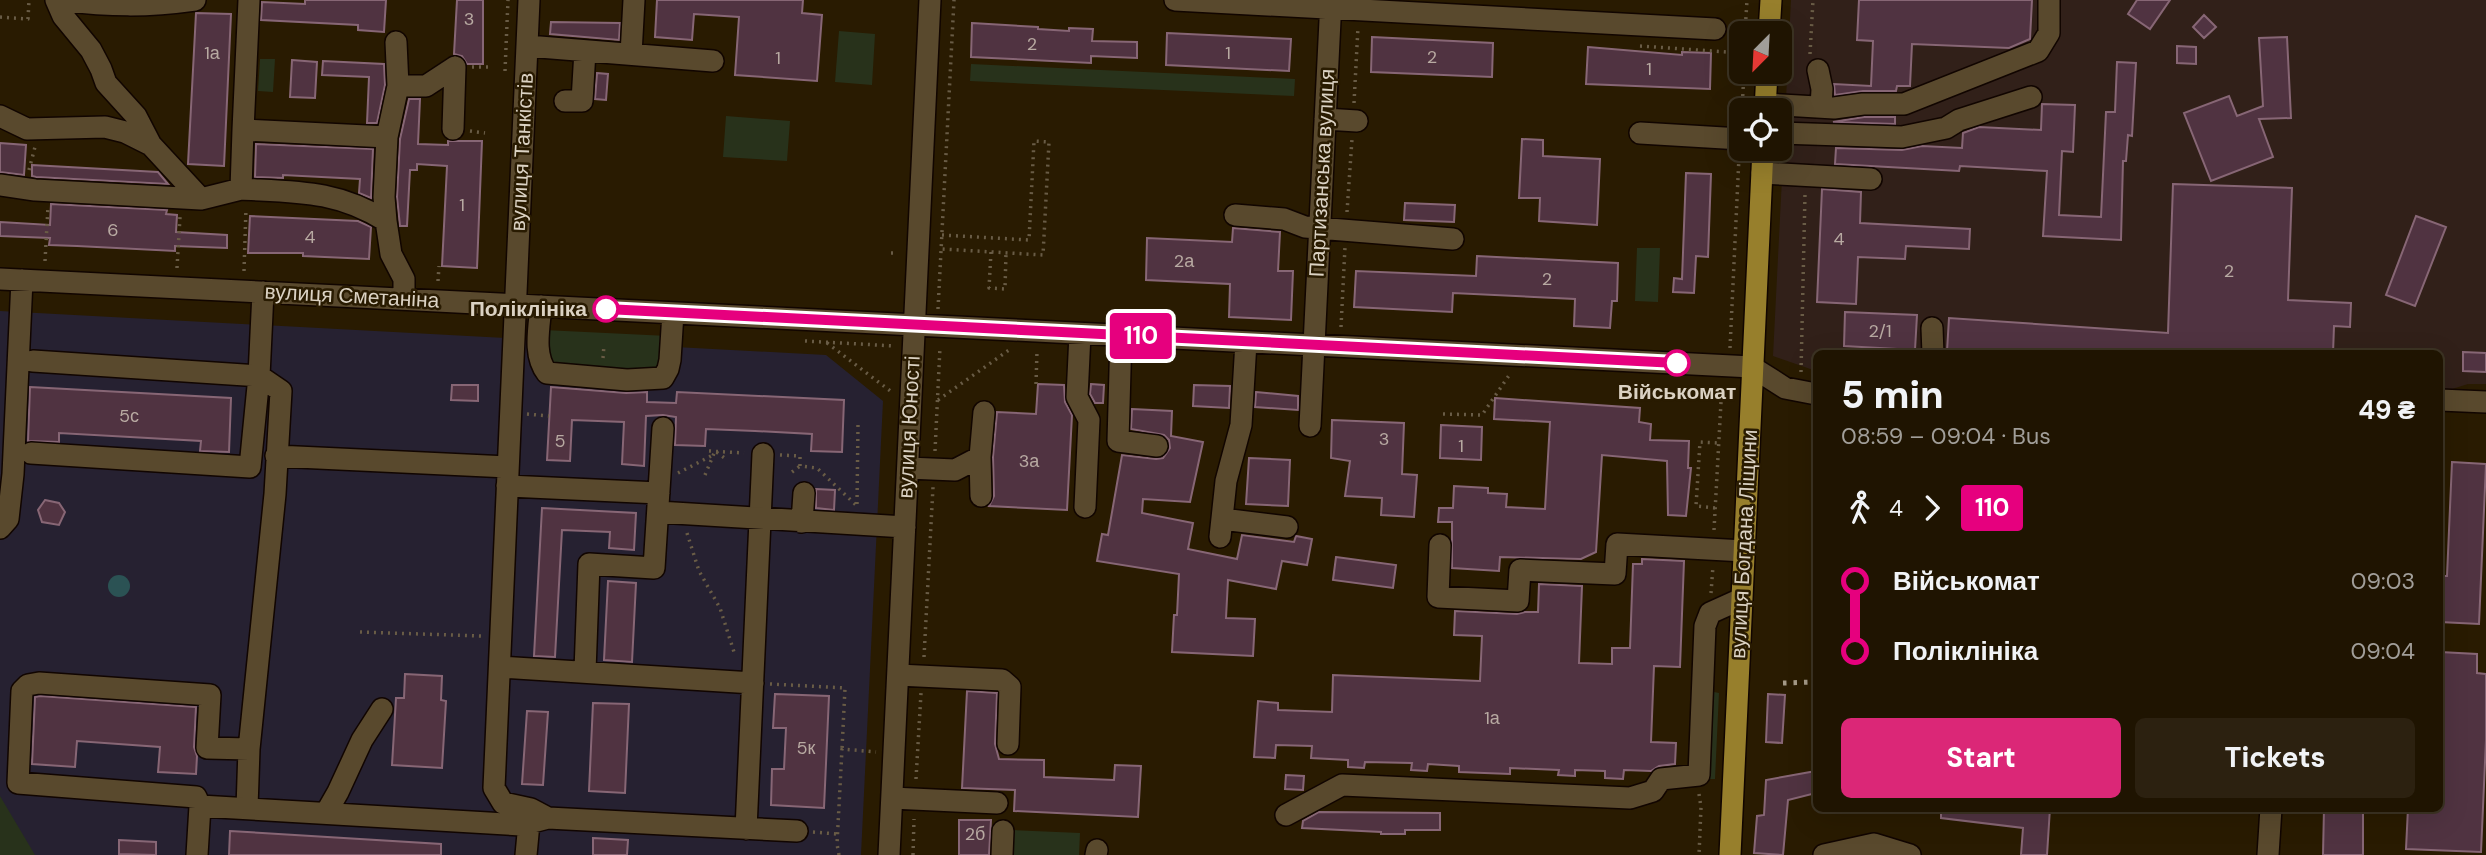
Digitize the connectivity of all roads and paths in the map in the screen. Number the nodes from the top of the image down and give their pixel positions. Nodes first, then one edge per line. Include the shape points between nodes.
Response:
1 (29, 0) edge
2 (58, 0) edge
3 (195, 0) edge
4 (249, 0) edge
5 (508, 0) edge
6 (529, 0) edge
7 (634, 0) edge
8 (930, 0) edge
9 (954, 0) edge
10 (1175, 0) edge
11 (1747, 0) edge
12 (1771, 0) edge
13 (2049, 0) edge
14 (1331, 4) edge
15 (1541, 9) edge
16 (1359, 11) junction
17 (0, 17) edge
18 (1746, 21) edge
19 (1770, 21) edge
20 (1715, 29) dead end
21 (396, 41) dead end
22 (527, 46) junction
23 (1638, 46) dead end
24 (585, 51) junction
25 (1729, 52) edge
26 (631, 54) junction
27 (713, 61) dead end
28 (1818, 70) dead end
29 (504, 80) dead end
30 (398, 86) junction
31 (2031, 97) dead end
32 (565, 101) dead end
33 (1792, 107) edge
34 (1822, 107) junction
35 (0, 116) edge
36 (1325, 119) junction
37 (1355, 121) junction
38 (38, 129) junction
39 (453, 129) dead end
40 (243, 130) junction
41 (1640, 133) dead end
42 (1792, 133) edge
43 (387, 137) junction
44 (1729, 138) edge
45 (151, 145) junction
46 (1740, 161) edge
47 (1762, 161) edge
48 (1762, 173) junction
49 (1871, 179) dead end
50 (0, 186) edge
51 (241, 189) junction
52 (27, 190) junction
53 (49, 191) junction
54 (191, 198) junction
55 (1235, 215) dead end
56 (386, 220) junction
57 (1319, 229) junction
58 (1346, 231) junction
59 (942, 235) junction
60 (1453, 239) dead end
61 (941, 249) junction
62 (991, 252) junction
63 (1006, 253) junction
64 (35, 261) dead end
65 (439, 266) dead end
66 (177, 268) dead end
67 (244, 271) dead end
68 (0, 279) edge
69 (22, 280) junction
70 (438, 281) junction
71 (449, 281) dead end
72 (404, 289) junction
73 (263, 292) junction
74 (515, 305) junction
75 (541, 306) junction
76 (673, 313) junction
77 (938, 313) dead end
78 (1932, 328) dead end
79 (1341, 332) dead end
80 (1080, 334) junction
81 (914, 335) junction
82 (1121, 335) junction
83 (798, 340) dead end
84 (825, 342) junction
85 (1246, 342) junction
86 (1313, 345) junction
87 (995, 349) dead end
88 (1009, 350) junction
89 (1018, 350) dead end
90 (1028, 350) dead end
91 (1933, 350) edge
92 (1730, 352) dead end
93 (33, 361) dead end
94 (1752, 367) junction
95 (1497, 372) dead end
96 (259, 376) junction
97 (897, 383) dead end
98 (1710, 383) dead end
99 (1036, 384) dead end
100 (1813, 393) edge
101 (937, 400) junction
102 (2443, 400) edge
103 (2486, 402) edge
104 (984, 412) dead end
105 (1443, 414) dead end
106 (858, 424) dead end
107 (1310, 426) dead end
108 (663, 428) dead end
109 (1719, 443) junction
110 (1157, 446) dead end
111 (709, 451) dead end
112 (31, 453) dead end
113 (714, 453) junction
114 (763, 454) junction
115 (980, 457) junction
116 (726, 459) dead end
117 (276, 462) junction
118 (800, 466) junction
119 (250, 467) junction
120 (908, 468) junction
121 (934, 469) junction
122 (792, 472) dead end
123 (705, 475) dead end
124 (508, 476) junction
125 (804, 493) dead end
126 (659, 496) junction
127 (981, 496) dead end
128 (1085, 507) dead end
129 (681, 514) junction
130 (857, 515) junction
131 (760, 520) junction
132 (802, 522) junction
133 (0, 527) edge
134 (905, 527) junction
135 (1287, 527) dead end
136 (1440, 545) dead end
137 (1744, 551) junction
138 (1741, 599) junction
139 (360, 632) dead end
140 (501, 636) junction
141 (735, 655) dead end
142 (500, 667) junction
143 (585, 671) junction
144 (898, 676) junction
145 (922, 676) junction
146 (753, 682) junction
147 (382, 709) dead end
148 (1008, 744) dead end
149 (249, 749) junction
150 (842, 749) junction
151 (878, 752) dead end
152 (1699, 775) junction
153 (892, 798) junction
154 (915, 799) junction
155 (997, 803) dead end
156 (200, 806) junction
157 (247, 808) junction
158 (2271, 812) edge
159 (326, 813) junction
160 (1286, 815) dead end
161 (538, 821) junction
162 (746, 829) junction
163 (802, 831) joint
164 (1003, 831) dead end
165 (838, 835) junction
166 (197, 855) edge
167 (526, 855) edge
168 (839, 855) edge
169 (889, 855) edge
170 (913, 855) edge
171 (1002, 855) edge
172 (1699, 855) edge
173 (1730, 855) edge
174 (1824, 855) edge
175 (1910, 855) edge
176 (2268, 855) edge

1 - 17 path via 28,19
2 - 3 street via 151,6
2 - 45 street via 63,16 91,50 106,83 136,116
4 - 40 street
5 - 29 path
6 - 22 street, вулиця Танкістів
7 - 26 street
8 - 81 street, вулиця Юності
9 - 59 path
10 - 14 street
11 - 18 path
12 - 19 main road
13 - 34 street via 2049,33 2038,51 2020,60 1903,104
14 - 16 street
14 - 36 street, Партизанська вулиця
15 - 16 street
15 - 20 street
16 - 37 path
21 - 30 street
22 - 24 street
22 - 74 street, вулиця Танкістів
23 - 25 path
24 - 26 street
24 - 32 street via 582,101
26 - 27 street
28 - 34 street
30 - 39 street via 426,86 455,67
30 - 43 street
31 - 42 street via 1946,128 1902,137
33 - 34 street
35 - 38 street via 27,129
36 - 37 street
36 - 57 street, Партизанська вулиця
37 - 58 path
38 - 45 street via 105,127
38 - 52 path
40 - 43 street
40 - 51 street
41 - 44 street
43 - 56 street
45 - 54 street
46 - 92 path
47 - 48 main road, вулиця Богдана Ліщини
48 - 49 street
48 - 94 main road, вулиця Богдана Ліщини
50 - 52 street
51 - 54 street
51 - 56 street via 331,196
51 - 67 path via 247,212
52 - 53 street
53 - 54 street
53 - 64 path via 45,261
54 - 66 path
55 - 57 street via 1284,219
56 - 72 street via 391,254
57 - 58 street
57 - 86 street, Партизанська вулиця
58 - 60 street
58 - 79 path
59 - 61 path
59 - 63 path via 1028,240 1034,141 1049,142 1043,255
61 - 62 path
61 - 77 path
62 - 63 path
62 - 63 path via 989,288 1005,289
65 - 70 path
68 - 69 street, вулиця Сметаніна
69 - 73 street, вулиця Сметаніна
69 - 133 street via 13,474 8,519
70 - 71 path
70 - 72 path
72 - 73 street, вулиця Сметаніна
72 - 74 street, вулиця Сметаніна
73 - 96 street
74 - 75 street, вулиця Сметаніна
74 - 124 street, вулиця Танкістів
75 - 76 street, вулиця Сметаніна
75 - 76 street via 538,350 547,373 627,380 663,378 668,369
76 - 81 street, вулиця Сметаніна
78 - 91 street
80 - 81 street, вулиця Сметаніна
80 - 82 street, вулиця Сметаніна
80 - 128 street via 1077,397 1089,420
81 - 84 path
81 - 101 path via 940,346
81 - 120 street, вулиця Юності
82 - 85 street, вулиця Сметаніна
82 - 110 street via 1118,441
83 - 84 path
84 - 97 path via 896,395
85 - 86 street, вулиця Сметаніна
85 - 135 street via 1241,425 1226,481 1221,528
86 - 94 street, вулиця Сметаніна
86 - 107 street, Партизанська вулиця
87 - 88 path
88 - 89 path
88 - 101 path
90 - 99 path via 1037,351
93 - 96 street
94 - 100 street via 1785,388
94 - 137 main road, вулиця Богдана Ліщини
95 - 105 path via 1511,372 1482,415
96 - 117 street via 281,391
96 - 119 street
98 - 109 path via 1722,384
101 - 121 path
102 - 103 street
104 - 115 street
106 - 130 path
108 - 126 street
109 - 109 path via 1700,442 1696,506 1715,508
111 - 113 path
112 - 119 street
113 - 114 path
113 - 116 path
113 - 123 path
113 - 126 path
114 - 118 path via 800,456
114 - 131 street
115 - 121 street via 955,470
115 - 127 street
117 - 119 street
117 - 124 street
117 - 149 street
118 - 122 path
118 - 130 path via 817,468
120 - 121 street
120 - 134 street, вулиця Юності
121 - 145 path
124 - 126 street
124 - 140 street, вулиця Танкістів
125 - 132 street
126 - 129 street
126 - 143 street via 654,568 589,564
129 - 131 street
129 - 141 path via 699,571 720,608
130 - 132 street
130 - 134 street
131 - 132 street
131 - 146 street
134 - 144 street, вулиця Юності
136 - 137 street via 1438,597 1518,601 1520,570 1615,575 1617,544
137 - 138 main road, вулиця Богдана Ліщини
138 - 152 street via 1710,613 1705,626 1692,695
138 - 173 main road, вулиця Богдана Ліщини
139 - 140 path
140 - 142 street, вулиця Танкістів
142 - 143 street
142 - 161 street, вулиця Танкістів via 494,788 503,803 531,809
143 - 146 street
144 - 145 street
144 - 153 street, вулиця Юності
145 - 148 street via 1002,680 1010,687
145 - 154 path
146 - 150 path via 845,688
146 - 162 street
147 - 159 street
149 - 156 street via 207,748 210,695 39,683 22,691 18,783 196,797
149 - 157 street
150 - 151 path
150 - 165 path
152 - 160 street via 1661,779 1653,791 1630,798 1342,785
152 - 172 path
153 - 154 street
153 - 169 street, вулиця Юності
154 - 155 street
154 - 170 path
156 - 157 street
156 - 166 street
157 - 159 street
158 - 176 street
159 - 161 street via 521,825
161 - 162 street
161 - 167 street
162 - 163 street
163 - 165 path
164 - 171 street
165 - 168 path
174 - 175 street via 1874,844

